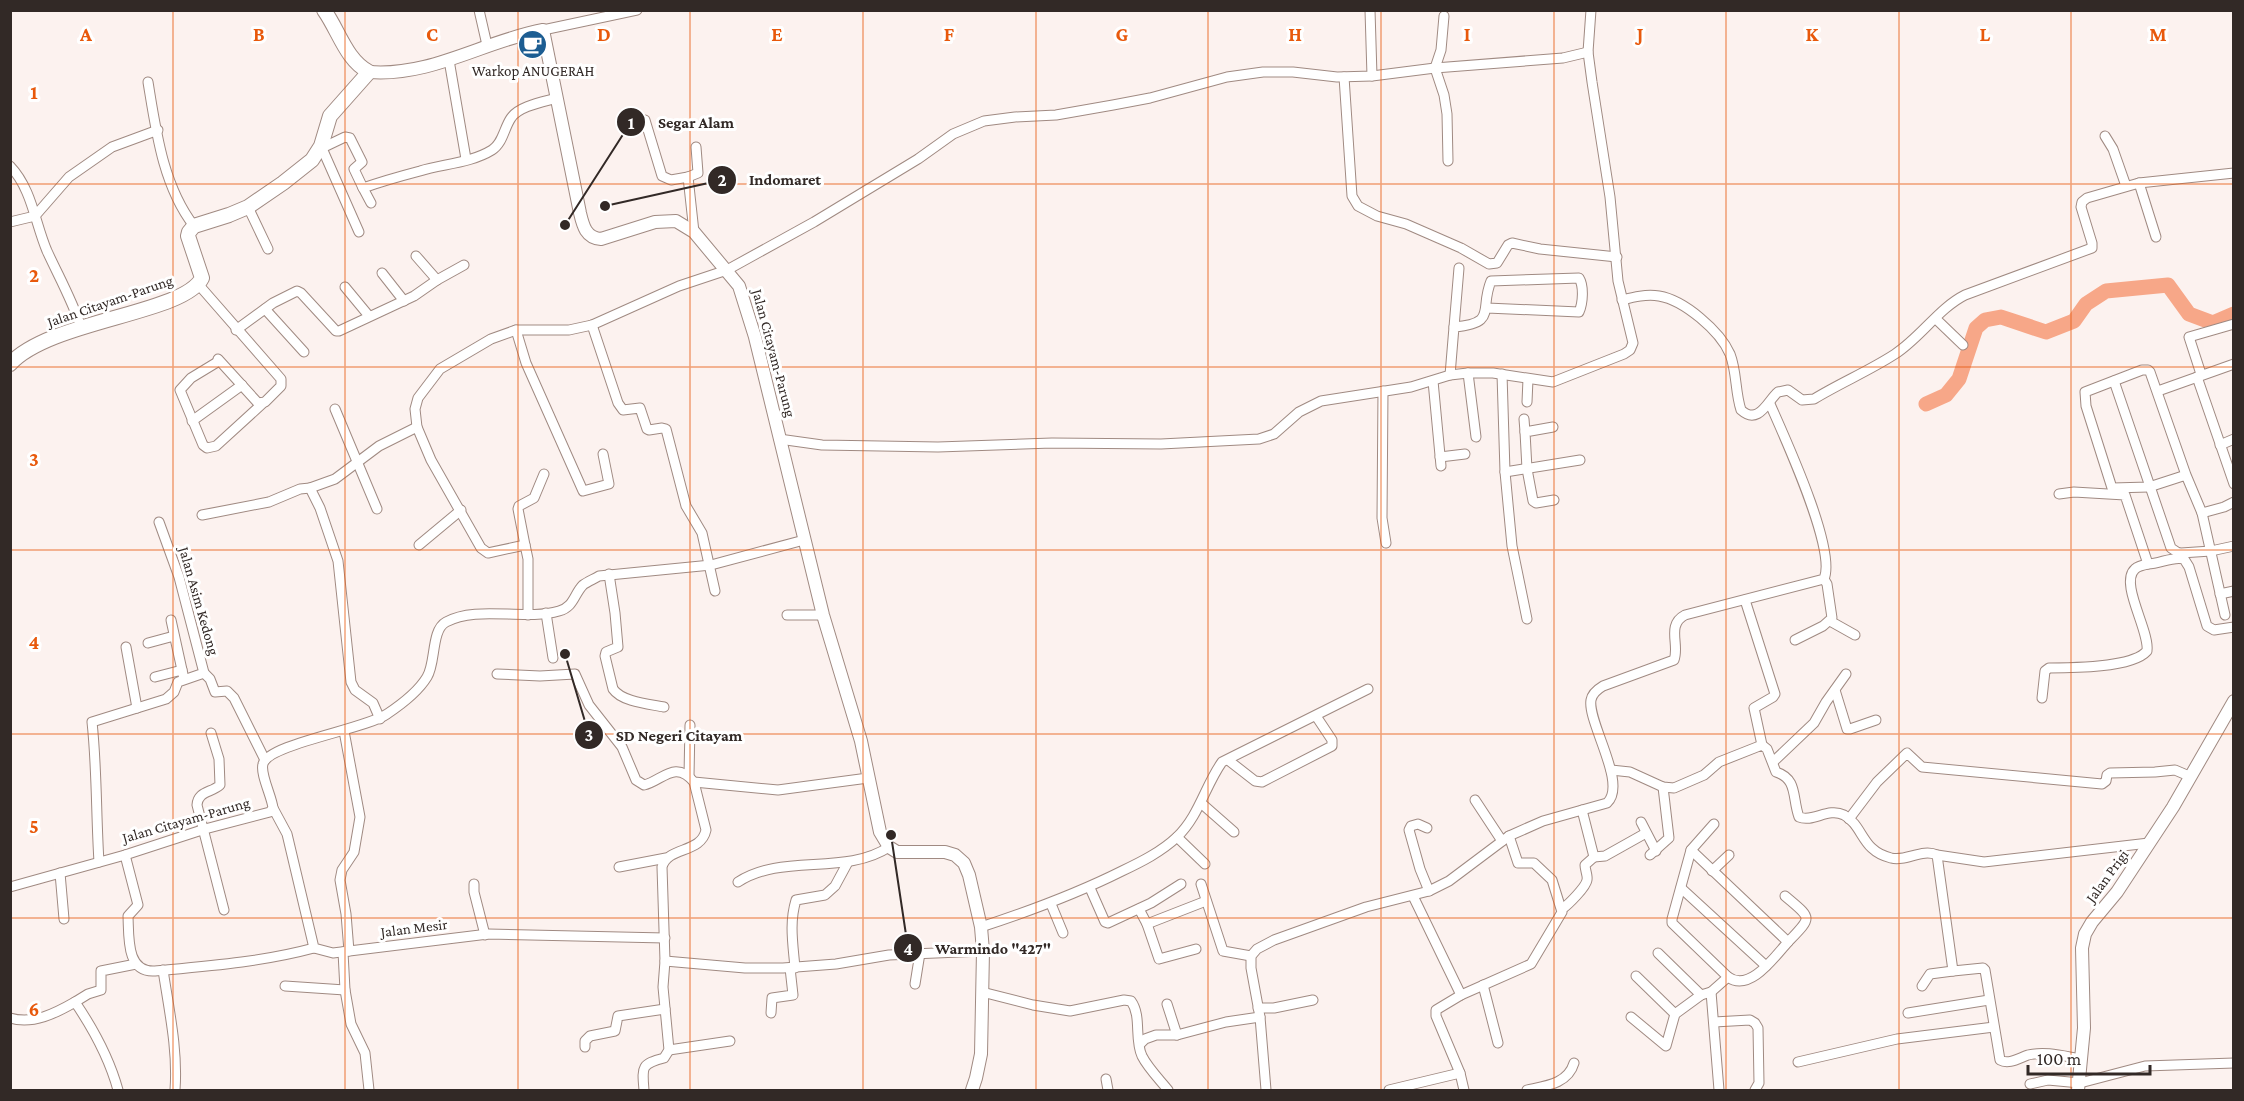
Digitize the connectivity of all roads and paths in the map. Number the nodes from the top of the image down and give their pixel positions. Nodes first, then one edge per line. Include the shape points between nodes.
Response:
1 (324, 10) edge
2 (479, 10) edge
3 (637, 10) edge
4 (1370, 10) edge
5 (1591, 10) edge
6 (1444, 16) dead end
7 (543, 30) junction
8 (487, 45) junction
9 (1588, 52) junction
10 (449, 60) junction
11 (1435, 68) junction
12 (369, 72) junction
13 (1372, 76) junction
14 (1344, 77) junction
15 (148, 82) dead end
16 (557, 98) junction
17 (645, 120) dead end
18 (158, 130) junction
19 (2105, 136) dead end
20 (321, 147) junction
21 (696, 147) dead end
22 (466, 159) junction
23 (1448, 161) dead end
24 (10, 166) edge
25 (2234, 173) edge
26 (688, 177) junction
27 (2139, 183) junction
28 (2126, 186) junction
29 (363, 188) junction
30 (371, 203) dead end
31 (248, 207) junction
32 (35, 216) junction
33 (10, 222) edge
34 (194, 226) junction
35 (359, 232) dead end
36 (694, 232) junction
37 (2156, 237) dead end
38 (268, 249) dead end
39 (416, 256) dead end
40 (1617, 257) junction
41 (464, 265) dead end
42 (1459, 268) dead end
43 (728, 270) junction
44 (382, 273) dead end
45 (437, 280) junction
46 (198, 284) junction
47 (345, 286) dead end
48 (1622, 300) junction
49 (405, 301) junction
50 (1487, 308) junction
51 (265, 309) junction
52 (369, 316) junction
53 (1936, 319) junction
54 (2234, 324) edge
55 (592, 326) junction
56 (81, 327) junction
57 (1454, 327) junction
58 (237, 330) junction
59 (516, 330) junction
60 (1963, 345) dead end
61 (304, 352) dead end
62 (10, 364) edge
63 (2234, 364) edge
64 (1468, 373) junction
65 (1502, 374) junction
66 (1450, 375) junction
67 (2199, 375) junction
68 (1528, 379) junction
69 (1433, 381) junction
70 (2114, 381) junction
71 (242, 385) junction
72 (1383, 391) junction
73 (2158, 391) junction
74 (1527, 402) dead end
75 (262, 404) junction
76 (1770, 404) junction
77 (335, 409) dead end
78 (1524, 419) dead end
79 (192, 421) junction
80 (417, 427) junction
81 (1553, 427) dead end
82 (1525, 432) junction
83 (1476, 437) dead end
84 (2234, 439) edge
85 (779, 440) junction
86 (2220, 445) junction
87 (603, 454) dead end
88 (1465, 454) dead end
89 (1580, 460) dead end
90 (358, 462) junction
91 (1527, 469) junction
92 (1505, 472) junction
93 (544, 474) dead end
94 (2186, 475) junction
95 (2234, 484) edge
96 (2149, 487) junction
97 (310, 489) junction
98 (2059, 494) dead end
99 (1554, 500) dead end
100 (2234, 502) edge
101 (377, 509) dead end
102 (460, 510) junction
103 (2202, 513) junction
104 (202, 515) dead end
105 (159, 522) dead end
106 (804, 540) junction
107 (1386, 543) dead end
108 (419, 545) dead end
109 (525, 545) junction
110 (2234, 546) edge
111 (2211, 551) junction
112 (2148, 564) junction
113 (711, 565) junction
114 (609, 574) junction
115 (1824, 579) junction
116 (715, 591) dead end
117 (2234, 591) edge
118 (2220, 594) junction
119 (1745, 600) junction
120 (546, 613) junction
121 (528, 615) junction
122 (787, 615) dead end
123 (823, 615) junction
124 (2225, 615) dead end
125 (1527, 619) dead end
126 (171, 620) dead end
127 (1830, 621) junction
128 (2234, 627) edge
129 (1855, 635) dead end
130 (174, 636) junction
131 (1795, 640) dead end
132 (148, 643) dead end
133 (126, 647) dead end
134 (553, 658) dead end
135 (204, 673) junction
136 (497, 674) dead end
137 (1846, 674) dead end
138 (183, 675) junction
139 (155, 677) dead end
140 (1368, 689) dead end
141 (1835, 690) junction
142 (2042, 698) dead end
143 (2234, 701) edge
144 (664, 707) dead end
145 (137, 708) junction
146 (1316, 716) junction
147 (380, 720) junction
148 (1876, 720) dead end
149 (690, 725) dead end
150 (344, 731) junction
151 (211, 733) dead end
152 (1762, 745) junction
153 (265, 760) junction
154 (1228, 760) junction
155 (1773, 762) junction
156 (1611, 770) junction
157 (2189, 776) junction
158 (868, 778) junction
159 (691, 779) junction
160 (1663, 787) junction
161 (1475, 800) dead end
162 (1201, 803) junction
163 (273, 808) junction
164 (1582, 810) junction
165 (1849, 819) junction
166 (1641, 822) dead end
167 (1714, 824) dead end
168 (1427, 828) dead end
169 (205, 829) junction
170 (1234, 831) dead end
171 (1646, 833) junction
172 (1178, 837) junction
173 (1505, 839) junction
174 (2149, 843) junction
175 (889, 847) junction
176 (1691, 850) junction
177 (125, 855) junction
178 (1729, 855) dead end
179 (1937, 855) junction
180 (1594, 857) junction
181 (666, 858) junction
182 (99, 862) junction
183 (848, 862) junction
184 (1205, 864) dead end
185 (619, 867) dead end
186 (1712, 871) junction
187 (60, 873) junction
188 (738, 882) dead end
189 (474, 884) dead end
190 (1181, 884) dead end
191 (1201, 884) dead end
192 (10, 887) edge
193 (1090, 888) junction
194 (1681, 888) junction
195 (1429, 891) junction
196 (1413, 896) junction
197 (1785, 896) dead end
198 (1206, 901) junction
199 (1051, 904) junction
200 (1139, 909) junction
201 (1562, 909) junction
202 (224, 910) dead end
203 (64, 919) dead end
204 (1147, 924) junction
205 (981, 927) junction
206 (1063, 933) dead end
207 (485, 935) junction
208 (665, 938) junction
209 (1788, 942) junction
210 (314, 948) junction
211 (1196, 949) dead end
212 (346, 951) junction
213 (983, 951) junction
214 (920, 953) junction
215 (1658, 953) dead end
216 (1251, 956) junction
217 (665, 961) junction
218 (136, 964) junction
219 (1766, 966) junction
220 (793, 968) junction
221 (163, 970) junction
222 (1953, 971) junction
223 (1636, 976) dead end
224 (1728, 977) junction
225 (915, 984) dead end
226 (1483, 985) junction
227 (285, 986) dead end
228 (1922, 986) dead end
229 (345, 990) junction
230 (982, 992) junction
231 (1711, 992) junction
232 (1461, 994) junction
233 (1701, 995) junction
234 (1313, 1000) dead end
235 (1989, 1000) junction
236 (75, 1002) junction
237 (1167, 1004) dead end
238 (665, 1009) junction
239 (771, 1013) dead end
240 (1259, 1013) junction
241 (1908, 1013) dead end
242 (1675, 1014) junction
243 (1631, 1017) dead end
244 (10, 1018) edge
245 (1714, 1022) junction
246 (1994, 1028) junction
247 (1177, 1035) junction
248 (730, 1041) dead end
249 (1498, 1043) dead end
250 (1140, 1044) junction
251 (585, 1047) dead end
252 (669, 1050) junction
253 (2081, 1059) junction
254 (1798, 1062) dead end
255 (1574, 1063) dead end
256 (2234, 1063) edge
257 (1460, 1073) junction
258 (1106, 1079) dead end
259 (2030, 1084) dead end
260 (2079, 1087) edge
261 (1409, 1088) edge
262 (118, 1090) edge
263 (175, 1090) edge
264 (369, 1090) edge
265 (644, 1090) edge
266 (972, 1090) edge
267 (1108, 1090) edge
268 (1168, 1090) edge
269 (1266, 1090) edge
270 (1389, 1090) edge
271 (1464, 1090) edge
272 (1527, 1090) edge
273 (1719, 1090) edge
274 (1755, 1090) edge

1 - 12 main road via 350,54
2 - 8 street
3 - 7 street
4 - 13 street
5 - 9 street
6 - 11 street
7 - 8 street
7 - 16 street, Jalan Citayam-Parung
8 - 10 street
9 - 11 street via 1563,58
9 - 40 street
10 - 12 street via 408,70
10 - 22 street
11 - 13 street
11 - 23 street via 1447,114
12 - 20 main road via 330,116
13 - 14 street
14 - 40 street via 1352,196 1358,206 1461,248 1489,264 1497,263 1512,243
14 - 43 street via 1249,73 1056,115 984,121 953,134 918,159
15 - 18 street
16 - 22 street via 519,111 511,117 497,146 481,156
16 - 36 street, Jalan Citayam-Parung via 586,232 601,239 655,222 676,221
17 - 26 street via 662,176 671,180
18 - 32 street via 112,147 80,168
18 - 34 street via 172,190
19 - 28 street
20 - 29 street via 350,138 361,158 354,169
20 - 31 main road via 312,160
20 - 35 street
21 - 26 street via 698,173
22 - 29 street
24 - 32 street via 26,190
25 - 27 street
26 - 36 street
27 - 28 street
27 - 37 street
28 - 53 street via 2082,202 2092,248 1965,295
29 - 30 street
31 - 34 main road
31 - 38 street
32 - 33 street
32 - 56 street
34 - 46 main road via 188,236 202,276
36 - 43 street, Jalan Citayam-Parung
39 - 45 street
40 - 48 street
41 - 45 street
42 - 57 street
43 - 55 street via 679,286
43 - 85 street, Jalan Citayam-Parung via 746,304
44 - 49 street
45 - 49 street
46 - 56 main road, Jalan Citayam-Parung via 156,306
46 - 58 street
47 - 52 street
48 - 68 street via 1633,343 1630,350 1553,382
48 - 76 street via 1659,296 1687,308 1721,339 1730,355 1741,410 1752,414
49 - 52 street
50 - 50 street via 1579,312 1582,283 1579,278 1493,280 1489,284
50 - 57 street via 1482,319 1474,324
51 - 52 street via 297,291 336,331
51 - 58 street
51 - 61 street
53 - 60 street
53 - 76 street via 1894,355 1814,399 1802,400 1782,390
54 - 67 street via 2190,337
55 - 59 street
55 - 113 street via 623,410 640,408 647,429 666,429 686,506 702,533
56 - 62 main road, Jalan Citayam-Parung via 36,344
57 - 66 street
58 - 75 street via 282,382
59 - 80 street via 491,339 433,375 418,398
59 - 87 street via 526,363 583,491 609,484
63 - 67 street
64 - 65 street
64 - 66 street
64 - 83 street
65 - 68 street
65 - 92 street
66 - 69 street
67 - 73 street
67 - 86 street
68 - 74 street
69 - 72 street
69 - 88 street via 1441,462
70 - 73 street via 2148,370
70 - 96 street
70 - 96 street via 2088,389 2084,397 2111,486 2114,490
71 - 75 street
71 - 79 street
71 - 79 street via 219,360 182,386
72 - 85 street via 1321,401 1274,434 1259,439 938,447 831,446
72 - 107 street via 1382,518
73 - 94 street
75 - 79 street via 211,448 203,445
76 - 115 street via 1809,496 1827,564
77 - 90 street
78 - 82 street
80 - 90 street via 379,446
80 - 102 street
81 - 82 street
82 - 91 street
84 - 86 street
85 - 106 street, Jalan Citayam-Parung
86 - 95 street
89 - 91 street
90 - 97 street via 335,479
90 - 101 street
91 - 92 street
91 - 99 street via 1534,502
92 - 125 street via 1512,546
93 - 109 street via 534,498 518,509
94 - 96 street
94 - 103 street
96 - 111 street via 2174,551
97 - 104 street via 269,502
97 - 147 street via 338,561 351,682 355,690 373,703
98 - 112 street via 2126,495
100 - 103 street
102 - 108 street
102 - 109 street via 485,552
103 - 111 street
105 - 135 street, Jalan Asim Kedong via 179,577
106 - 113 street
106 - 123 street, Jalan Citayam-Parung
109 - 121 street
110 - 111 street
111 - 118 street
112 - 128 street via 2184,559 2207,626 2214,630
112 - 142 street via 2133,570 2130,581 2148,651 2099,667 2049,668 2043,676
113 - 114 street
113 - 116 street
114 - 120 street via 583,586 566,608
114 - 144 street via 618,647 605,653 613,689 624,697
115 - 119 street
115 - 127 street via 1832,610
117 - 118 street
118 - 124 street
119 - 152 street via 1775,694 1754,708
119 - 156 street via 1681,617 1674,632 1674,660 1603,686 1595,693 1591,704
120 - 121 street
120 - 134 street
121 - 147 street via 472,616 445,622 438,633 428,677
122 - 123 street
123 - 158 street, Jalan Citayam-Parung via 861,741
126 - 130 street
127 - 129 street
127 - 131 street
130 - 132 street
130 - 138 street
133 - 145 street
135 - 138 street, Jalan Asim Kedong
135 - 153 street via 215,692 227,692 234,698
136 - 159 street via 575,674 589,705 622,747 639,784 649,784 668,772
137 - 141 street
138 - 139 street
138 - 145 street, Jalan Asim Kedong via 166,699
140 - 146 street
141 - 148 street via 1847,729
141 - 155 street via 1814,723
143 - 157 street, Jalan Prigi
145 - 182 street, Jalan Asim Kedong via 92,722 97,759
146 - 154 street
146 - 154 street via 1332,746 1262,782
147 - 150 street
149 - 159 street
150 - 153 street via 293,745
150 - 212 street via 360,817 354,852 340,880 346,914
151 - 169 street via 221,779 220,785 197,801
152 - 155 street
152 - 160 street via 1719,762 1704,775 1678,786
153 - 163 street, Jalan Citayam-Parung via 262,770
154 - 162 street via 1215,772
155 - 165 street via 1776,772 1790,781 1798,817 1806,819 1833,812
156 - 160 street via 1630,772
156 - 164 street via 1611,799
157 - 165 street via 2175,770 2110,772 2102,784 1922,767 1907,753 1877,782
157 - 174 street, Jalan Prigi
158 - 159 street via 767,791
158 - 175 street, Jalan Citayam-Parung via 876,821
159 - 181 street via 705,834 698,844
160 - 171 street via 1669,838 1653,853
161 - 173 street
162 - 170 street
162 - 172 street
163 - 169 street, Jalan Citayam-Parung via 266,814
163 - 210 street via 287,834
164 - 173 street via 1543,821
164 - 180 street
165 - 179 street via 1868,846 1884,855 1896,859 1926,853
166 - 171 street
167 - 176 street
168 - 195 street via 1418,824 1409,830
169 - 177 street, Jalan Citayam-Parung
169 - 202 street
171 - 180 street via 1605,856
172 - 184 street
172 - 193 street
173 - 195 street via 1449,881
173 - 201 street via 1516,862 1534,862 1549,876
174 - 179 street via 1984,862
174 - 253 street, Jalan Prigi via 2085,934
175 - 183 street via 877,855
175 - 205 street via 897,852 945,852 960,858 969,875
176 - 186 street
176 - 194 street
177 - 182 street, Jalan Citayam-Parung
177 - 218 street via 138,905 128,916 130,954
178 - 186 street
179 - 222 street
180 - 201 street via 1585,866 1586,883
181 - 185 street
181 - 208 street via 662,872
182 - 187 street, Jalan Citayam-Parung
183 - 188 street via 755,872
183 - 220 street via 825,896 795,900 791,933
186 - 209 street
187 - 192 street, Jalan Citayam-Parung
187 - 203 street
189 - 207 street
190 - 200 street
191 - 198 street
193 - 199 street
193 - 200 street via 1107,923
194 - 219 street
194 - 224 street via 1672,923
195 - 196 street
196 - 216 street via 1366,907 1274,940
196 - 232 street
197 - 209 street via 1807,919
198 - 204 street
198 - 216 street via 1223,951
199 - 205 street
199 - 206 street
200 - 204 street
201 - 226 street via 1531,964
204 - 211 street via 1159,959
205 - 213 street
207 - 208 street, Jalan Mesir
207 - 212 street, Jalan Mesir
208 - 217 street
209 - 219 street
210 - 212 street, Jalan Mesir via 333,953
210 - 221 street via 240,963
212 - 229 street
213 - 214 street
213 - 230 street
214 - 220 street
214 - 225 street
215 - 233 street
216 - 240 street
217 - 220 street
217 - 238 street
218 - 221 street via 147,972
218 - 236 street via 101,972 101,990
219 - 224 street via 1753,978 1737,981
220 - 239 street via 793,993 772,998
221 - 263 street via 173,1031
222 - 228 street via 1930,974
222 - 235 street via 1983,968
223 - 242 street
224 - 231 street
226 - 232 street
226 - 249 street
227 - 229 street
229 - 264 street via 351,1024 365,1053
230 - 250 street via 1070,1011 1128,1000 1134,1006
230 - 266 street via 981,1054
231 - 233 street
231 - 245 street
232 - 257 street via 1435,1013
233 - 242 street
234 - 240 street
235 - 241 street
235 - 246 street
236 - 244 street via 31,1020
236 - 262 street via 92,1025
237 - 247 street
238 - 251 street via 618,1016 615,1031 588,1037
238 - 252 street
240 - 247 street
240 - 269 street
242 - 243 street via 1664,1047
245 - 273 street
245 - 274 street via 1755,1023 1759,1083
246 - 253 street via 2003,1062 2044,1053
246 - 254 street via 1898,1039
247 - 250 street via 1156,1035
248 - 252 street
250 - 268 street via 1142,1056
252 - 265 street via 664,1058 645,1066
253 - 260 street, Jalan Prigi
255 - 272 street via 1562,1081
256 - 260 street via 2145,1066
257 - 261 street
257 - 271 street
258 - 267 street
259 - 260 street via 2048,1080
261 - 270 street

